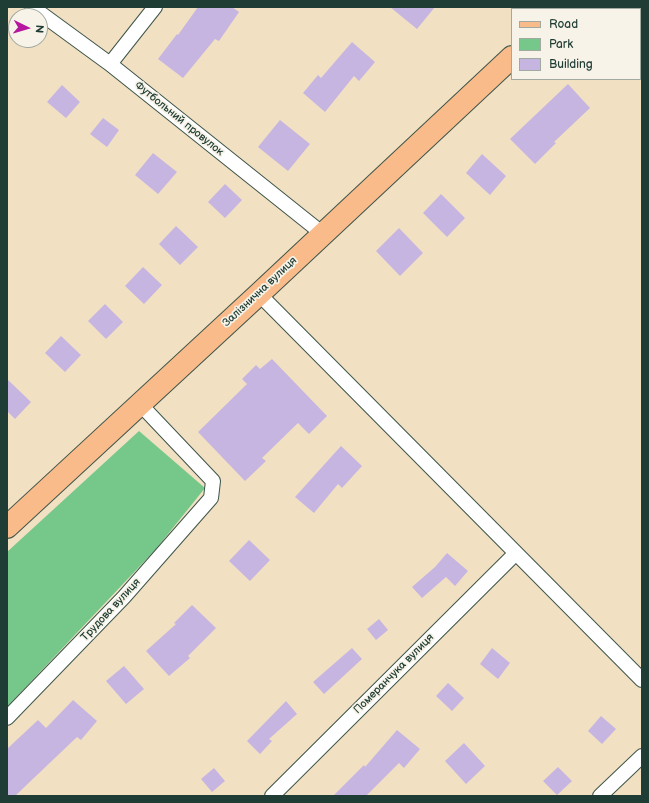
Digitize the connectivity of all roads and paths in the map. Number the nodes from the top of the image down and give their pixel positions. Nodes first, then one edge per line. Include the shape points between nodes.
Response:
1 (32, 7) edge
2 (155, 7) edge
3 (511, 57) edge
4 (110, 64) junction
5 (323, 234) junction
6 (259, 294) junction
7 (140, 404) junction
8 (7, 527) edge
9 (516, 553) junction
10 (642, 680) edge
11 (7, 718) edge
12 (642, 756) edge
13 (272, 796) edge
14 (600, 796) edge

1 - 4 street, Футбольний провулок
2 - 4 street
3 - 5 main road, Залізнична вулиця
4 - 5 street, Футбольний провулок
5 - 6 main road, Залізнична вулиця
6 - 7 main road, Залізнична вулиця
6 - 9 street
7 - 8 main road, Залізнична вулиця
7 - 11 street, Трудова вулиця via 213,481 211,498 124,597
9 - 10 street
9 - 13 street, Померанчука вулиця
12 - 14 street

